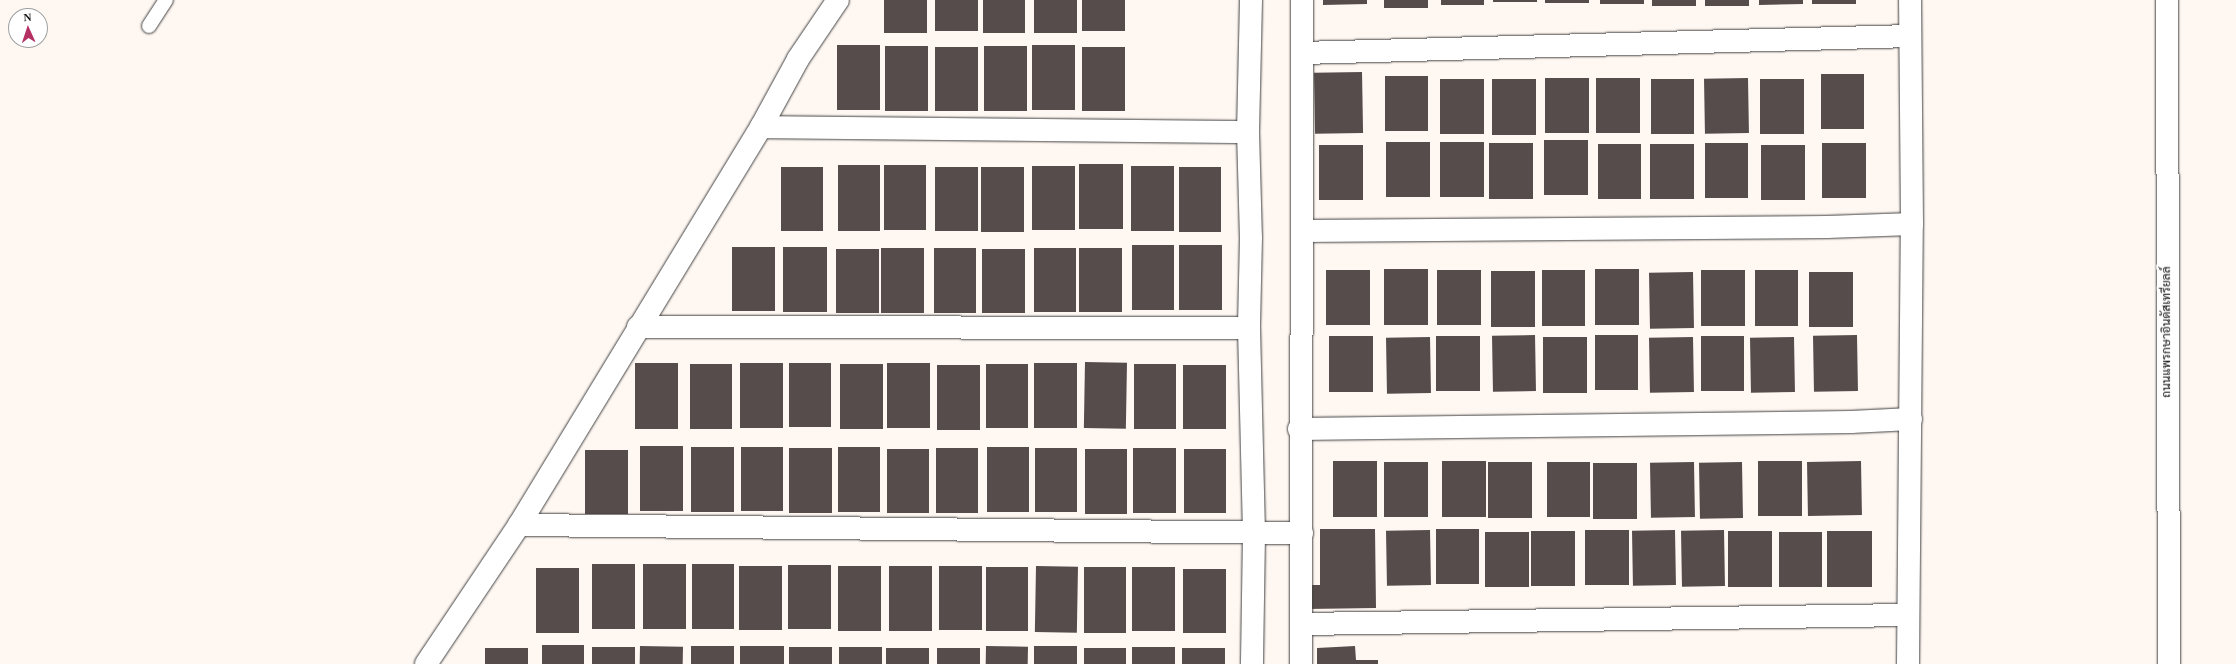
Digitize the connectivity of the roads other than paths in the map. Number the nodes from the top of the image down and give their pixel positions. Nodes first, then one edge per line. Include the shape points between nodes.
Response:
1 (166, 0) edge
2 (838, 0) edge
3 (1251, 0) edge
4 (1302, 0) edge
5 (1910, 0) edge
6 (2167, 0) edge
7 (149, 26) dead end
8 (1910, 36) junction
9 (1302, 52) junction
10 (761, 127) junction
11 (1248, 132) junction
12 (1912, 224) junction
13 (1302, 231) junction
14 (638, 327) junction
15 (1249, 328) junction
16 (1912, 419) junction
17 (1300, 429) junction
18 (519, 525) junction
19 (1302, 533) junction
20 (1254, 534) junction
21 (1908, 615) junction
22 (1300, 624) junction
23 (426, 664) edge
24 (1252, 664) edge
25 (1301, 664) edge
26 (1908, 664) edge
27 (2169, 664) edge

1 - 7 lane
2 - 10 street via 798,59
3 - 11 street
4 - 9 street
5 - 8 street
6 - 27 street, ถนนแพรกษาอินดัสเทรียลล์
8 - 9 street
8 - 12 street
9 - 13 street
10 - 11 street
10 - 14 street
11 - 15 street via 1251,237
12 - 13 street via 1827,227
12 - 16 street
13 - 17 street
14 - 15 street
14 - 18 street
15 - 20 street
16 - 17 street via 1851,422
16 - 21 street
17 - 19 street
18 - 20 street
18 - 23 street
19 - 20 street
19 - 22 street
20 - 24 street
21 - 22 street
21 - 26 street
22 - 25 street

